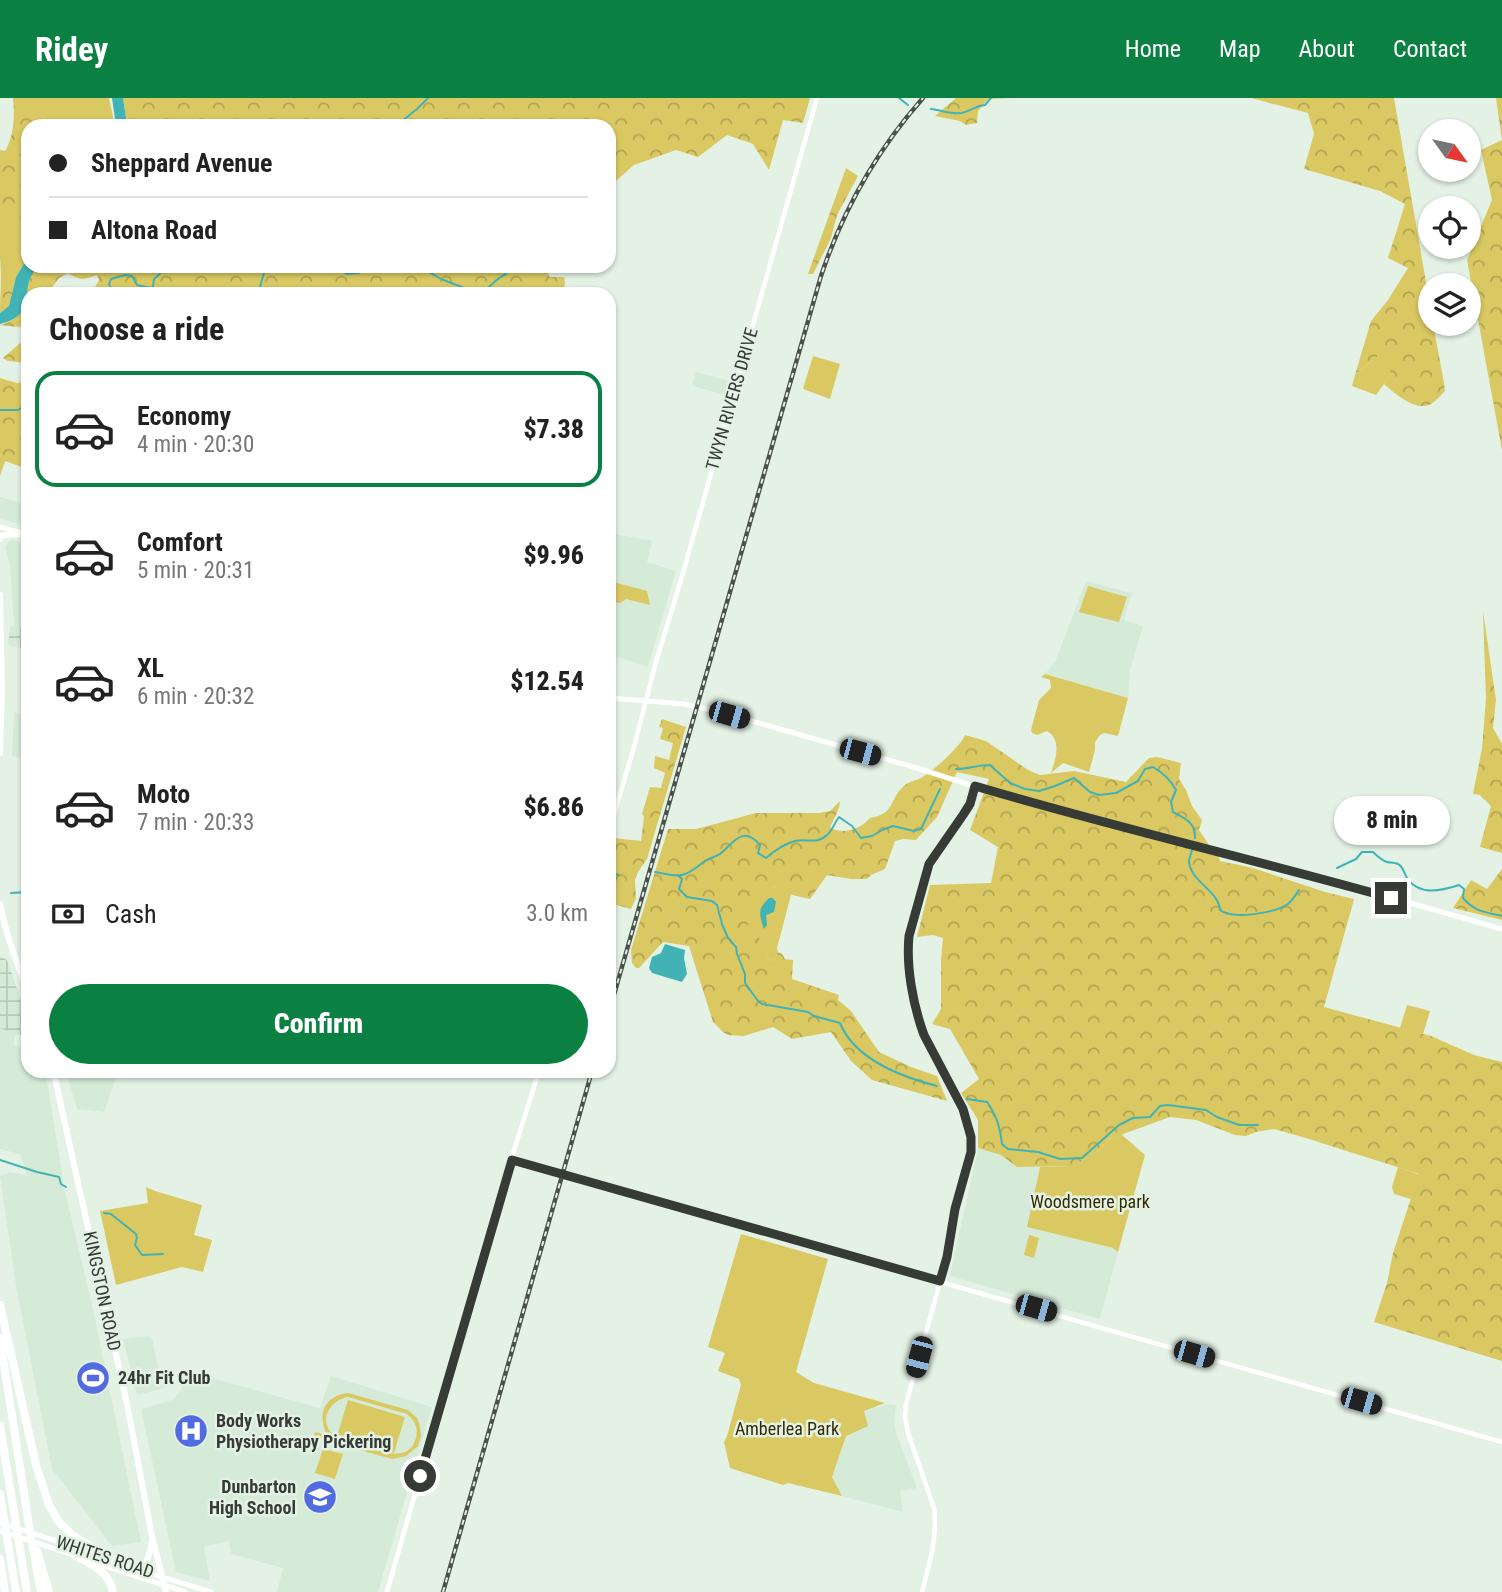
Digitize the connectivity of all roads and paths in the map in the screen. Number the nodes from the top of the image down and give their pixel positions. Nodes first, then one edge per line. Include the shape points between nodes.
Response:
1 (817, 98) edge
2 (0, 527) edge
3 (21, 534) edge
4 (21, 535) edge
5 (0, 539) edge
6 (0, 595) edge
7 (616, 699) edge
8 (645, 701) junction
9 (0, 753) edge
10 (975, 786) junction
11 (616, 807) edge
12 (0, 904) edge
13 (1502, 929) edge
14 (21, 973) edge
15 (54, 1078) edge
16 (537, 1078) edge
17 (512, 1160) junction
18 (940, 1281) junction
19 (0, 1306) edge
20 (0, 1338) edge
21 (0, 1426) edge
22 (1502, 1441) edge
23 (0, 1494) edge
24 (0, 1523) edge
25 (0, 1531) edge
26 (30, 1532) junction
27 (152, 1535) junction
28 (74, 1555) junction
29 (0, 1559) edge
30 (122, 1565) junction
31 (139, 1569) junction
32 (162, 1576) junction
33 (165, 1589) edge
34 (5, 1592) edge
35 (16, 1592) edge
36 (27, 1592) edge
37 (41, 1592) edge
38 (49, 1592) edge
39 (113, 1592) edge
40 (185, 1592) edge
41 (211, 1592) edge
42 (387, 1592) edge
43 (922, 1592) edge

1 - 8 street, TWYN RIVERS DRIVE
2 - 3 main road
4 - 5 main road
6 - 9 main road
7 - 8 main road
8 - 10 main road via 707,709
8 - 11 street, TWYN RIVERS DRIVE
10 - 13 main road
10 - 18 street via 970,804 929,864 908,947 920,1023 963,1109 971,1137
12 - 14 main road
15 - 27 main road, KINGSTON ROAD
16 - 17 street
17 - 18 street
17 - 42 street
18 - 22 street
18 - 43 street via 905,1417 936,1520
19 - 30 highway via 49,1505 72,1535
20 - 26 highway
21 - 36 highway
23 - 35 highway
24 - 30 main road, WHITES ROAD
25 - 28 main road, WHITES ROAD
26 - 37 highway
26 - 38 highway
27 - 31 main road via 147,1562
27 - 32 main road, KINGSTON ROAD
28 - 33 main road, WHITES ROAD
28 - 39 highway via 100,1570
29 - 34 highway
30 - 31 main road, WHITES ROAD
31 - 32 main road, WHITES ROAD
32 - 33 main road, KINGSTON ROAD
32 - 41 main road, WHITES ROAD
33 - 40 main road, WHITES ROAD

